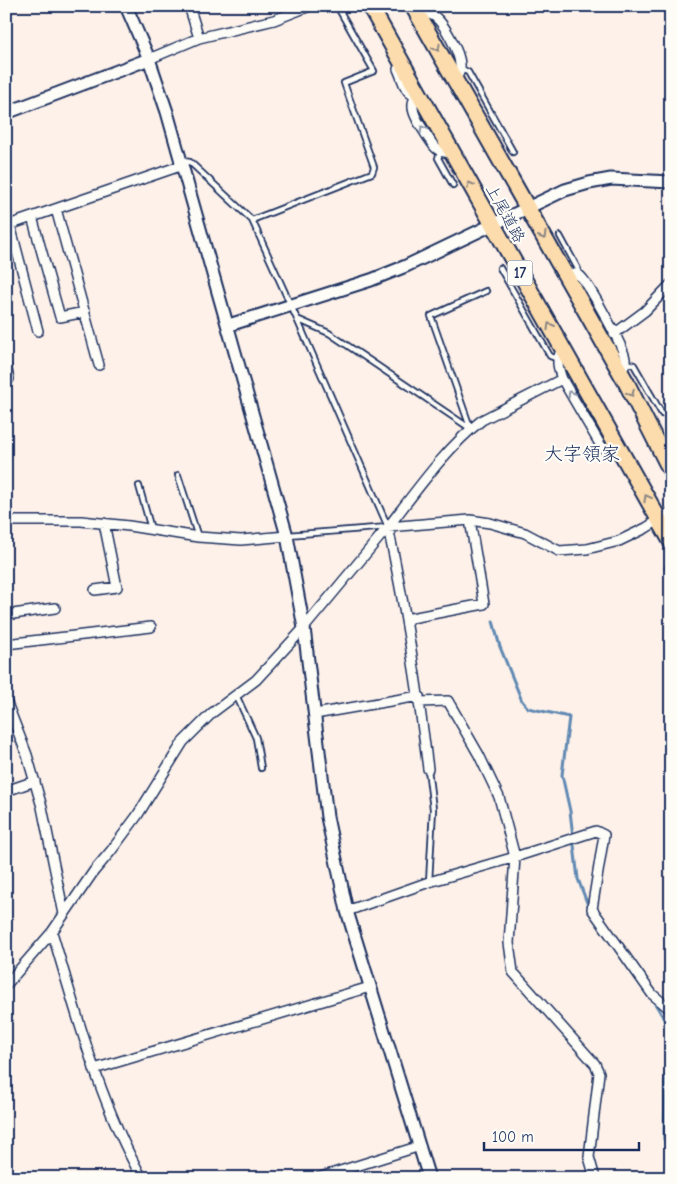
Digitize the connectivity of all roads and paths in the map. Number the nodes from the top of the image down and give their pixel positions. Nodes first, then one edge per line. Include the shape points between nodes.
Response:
1 (126, 6) edge
2 (189, 6) edge
3 (310, 6) edge
4 (337, 6) edge
5 (362, 6) edge
6 (370, 6) edge
7 (422, 10) edge
8 (199, 38) junction
9 (149, 59) junction
10 (458, 74) junction
11 (417, 95) junction
12 (6, 113) edge
13 (447, 152) junction
14 (513, 152) dead end
15 (182, 162) junction
16 (671, 182) edge
17 (452, 185) dead end
18 (527, 208) junction
19 (56, 209) junction
20 (32, 217) junction
21 (252, 220) junction
22 (492, 224) junction
23 (8, 225) edge
24 (560, 236) dead end
25 (500, 268) dead end
26 (571, 274) junction
27 (671, 284) edge
28 (486, 291) dead end
29 (291, 306) junction
30 (84, 312) junction
31 (297, 320) junction
32 (229, 325) junction
33 (38, 331) dead end
34 (614, 334) junction
35 (560, 354) junction
36 (99, 365) dead end
37 (6, 366) edge
38 (623, 368) junction
39 (9, 379) dead end
40 (562, 379) junction
41 (662, 414) dead end
42 (470, 429) junction
43 (622, 454) junction
44 (671, 471) edge
45 (178, 475) dead end
46 (139, 486) dead end
47 (665, 516) edge
48 (470, 520) junction
49 (6, 521) edge
50 (104, 523) junction
51 (388, 527) junction
52 (151, 530) junction
53 (287, 536) junction
54 (198, 537) junction
55 (671, 541) edge
56 (95, 590) dead end
57 (56, 608) dead end
58 (6, 615) edge
59 (406, 619) junction
60 (151, 627) dead end
61 (304, 628) junction
62 (6, 644) edge
63 (236, 695) junction
64 (419, 699) junction
65 (6, 701) edge
66 (315, 714) junction
67 (261, 768) dead end
68 (428, 769) joint
69 (35, 781) junction
70 (6, 791) edge
71 (515, 857) junction
72 (429, 882) junction
73 (346, 911) junction
74 (64, 914) junction
75 (52, 932) junction
76 (6, 985) edge
77 (370, 987) junction
78 (671, 1010) edge
79 (94, 1069) junction
80 (420, 1146) junction
81 (142, 1178) edge
82 (318, 1178) edge
83 (429, 1178) edge
84 (595, 1178) edge

1 - 9 street
2 - 8 street
3 - 8 street via 274,20
4 - 21 lane via 374,71 344,83 374,167 372,173
5 - 11 street via 407,91 410,95
6 - 11 highway, 上尾道路 / 17
7 - 10 highway, 上尾道路 / 17
8 - 9 street
9 - 12 street
9 - 15 street
10 - 14 lane via 468,72
10 - 18 highway, 上尾道路 / 17
13 -> 11 highway, 上尾道路 / 17
13 - 17 lane via 438,158
22 -> 13 highway, 上尾道路 / 17
15 - 19 street
15 - 21 lane via 190,162
15 - 32 street
16 - 18 street via 611,179 565,190
18 - 22 street
18 -> 26 highway, 上尾道路 / 17
19 - 20 street
19 - 30 street
20 - 23 street
20 - 30 street via 60,317
21 - 29 lane
22 - 29 street via 371,280
35 -> 22 highway, 上尾道路 / 17
23 - 33 street
24 - 26 lane via 578,269
25 - 35 lane via 550,356
26 - 34 street via 582,278
26 - 38 highway, 上尾道路 / 17
27 - 34 street via 645,311
28 - 42 lane via 431,316
29 - 31 lane
29 - 32 street
30 - 36 street
31 - 42 lane via 329,333
31 - 51 lane
32 - 53 street
34 - 38 street via 624,352
35 - 40 street via 558,370
35 - 43 highway, 上尾道路 / 17
37 - 39 street
38 - 41 lane via 634,365
38 -> 44 highway, 上尾道路 / 17
40 - 42 street
43 -> 40 street via 609,452 601,446
42 - 51 street
47 -> 43 highway, 上尾道路 / 17
45 - 54 lane
46 - 52 lane
47 - 48 street via 619,540 587,549 559,551 525,533
47 - 55 highway, 上尾道路 / 17
48 - 51 street
48 - 59 street via 484,604
49 - 50 street
50 - 52 street
50 - 56 street via 117,587
51 - 53 lane
51 - 59 street
51 - 61 street
52 - 54 street
53 - 54 street via 241,540
53 - 61 street
57 - 58 street
59 - 64 street
60 - 62 street
61 - 63 street via 256,680
61 - 66 street
63 - 67 lane via 256,738
63 - 74 street via 212,713 184,742 137,816
64 - 66 street
64 - 68 street
64 - 71 street via 448,701 500,797
65 - 69 street
66 - 73 street via 328,817
68 - 72 lane via 433,809
69 - 70 street
69 - 74 street
71 - 72 street
71 - 78 street via 596,830 604,835 592,910 652,994
71 - 84 street via 509,943 512,972 595,1064 599,1074 589,1157
72 - 73 street
73 - 77 street
74 - 75 street
75 - 76 street
75 - 79 street
77 - 79 street
77 - 80 street
79 - 81 street via 127,1152
80 - 82 street
80 - 83 street

